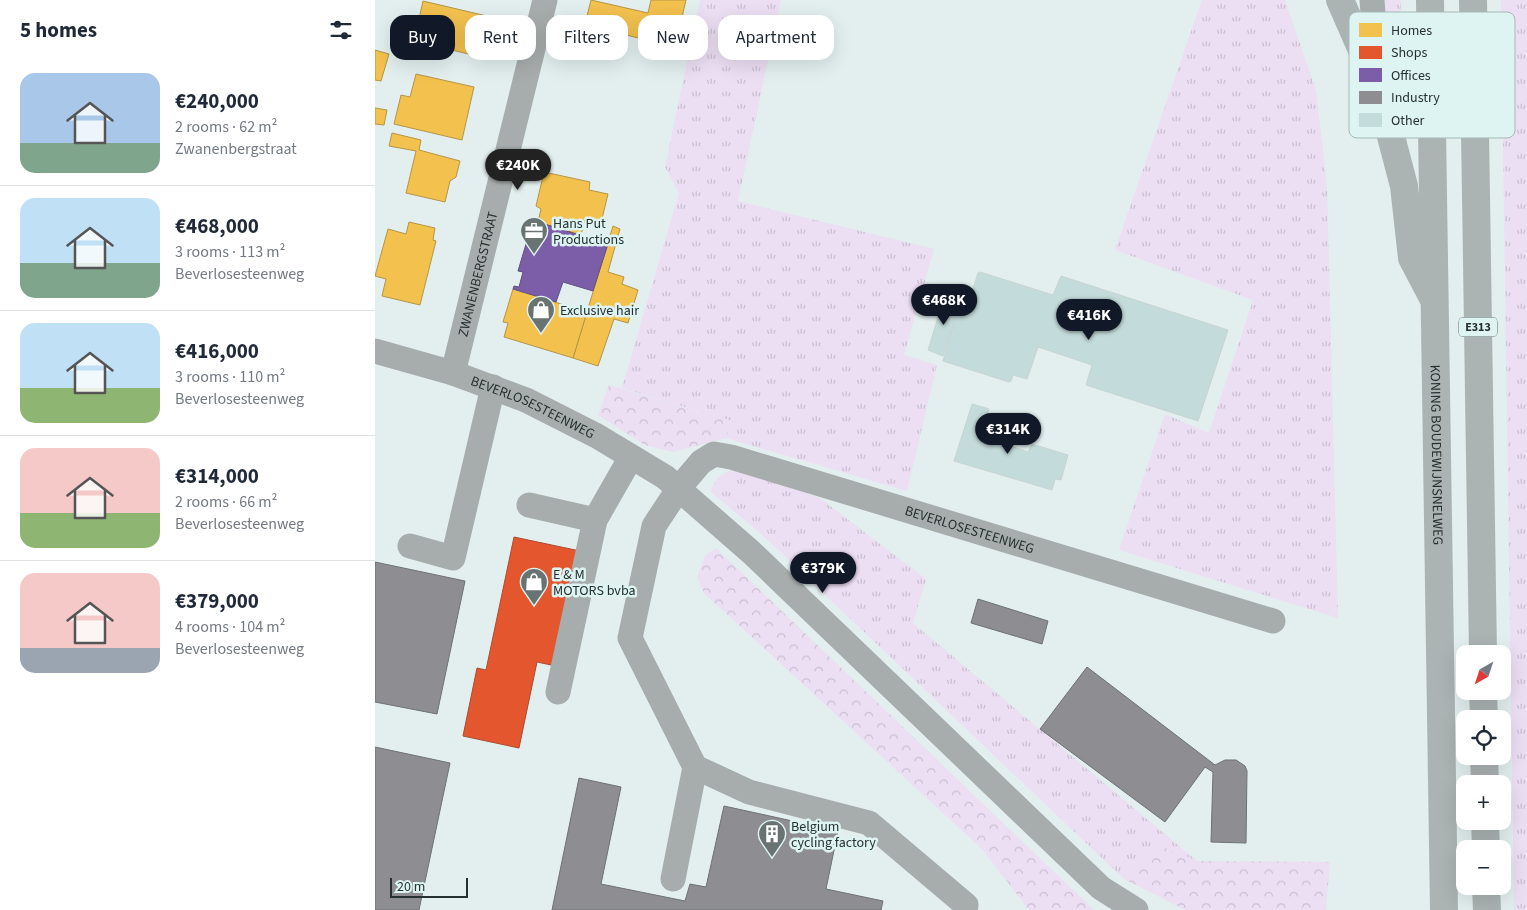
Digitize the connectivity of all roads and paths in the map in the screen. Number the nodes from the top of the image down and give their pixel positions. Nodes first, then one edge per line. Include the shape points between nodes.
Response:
1 (545, 0) edge
2 (1340, 0) edge
3 (1349, 21) edge
4 (1391, 138) edge
5 (1432, 138) edge
6 (1475, 138) edge
7 (1434, 300) junction
8 (375, 351) edge
9 (453, 373) junction
10 (493, 387) junction
11 (631, 457) junction
12 (679, 488) junction
13 (529, 505) dead end
14 (595, 520) junction
15 (410, 546) dead end
16 (1273, 621) dead end
17 (1483, 645) edge
18 (558, 692) dead end
19 (695, 767) junction
20 (673, 879) dead end
21 (1486, 895) edge
22 (1130, 908) edge
23 (965, 910) edge
24 (1444, 910) edge
25 (1487, 910) edge

1 - 9 street, ZWANENBERGSTRAAT
2 - 3 highway
4 - 7 highway via 1404,186 1412,258
5 - 7 highway, KONING BOUDEWIJNSNELWEG
6 - 17 highway, E313
7 - 24 highway, KONING BOUDEWIJNSNELWEG
8 - 9 street, BEVERLOSESTEENWEG
9 - 10 street, BEVERLOSESTEENWEG
10 - 11 street, BEVERLOSESTEENWEG via 597,436
10 - 15 street via 453,558
11 - 12 street, BEVERLOSESTEENWEG
11 - 14 street
12 - 16 street, BEVERLOSESTEENWEG via 701,462 714,454 731,457
12 - 19 street via 654,526 630,638
12 - 22 street, BEVERLOSESTEENWEG via 752,553 1077,866
13 - 14 street
14 - 18 street
19 - 20 street
19 - 23 street via 749,792 869,823 966,905
21 - 25 highway

